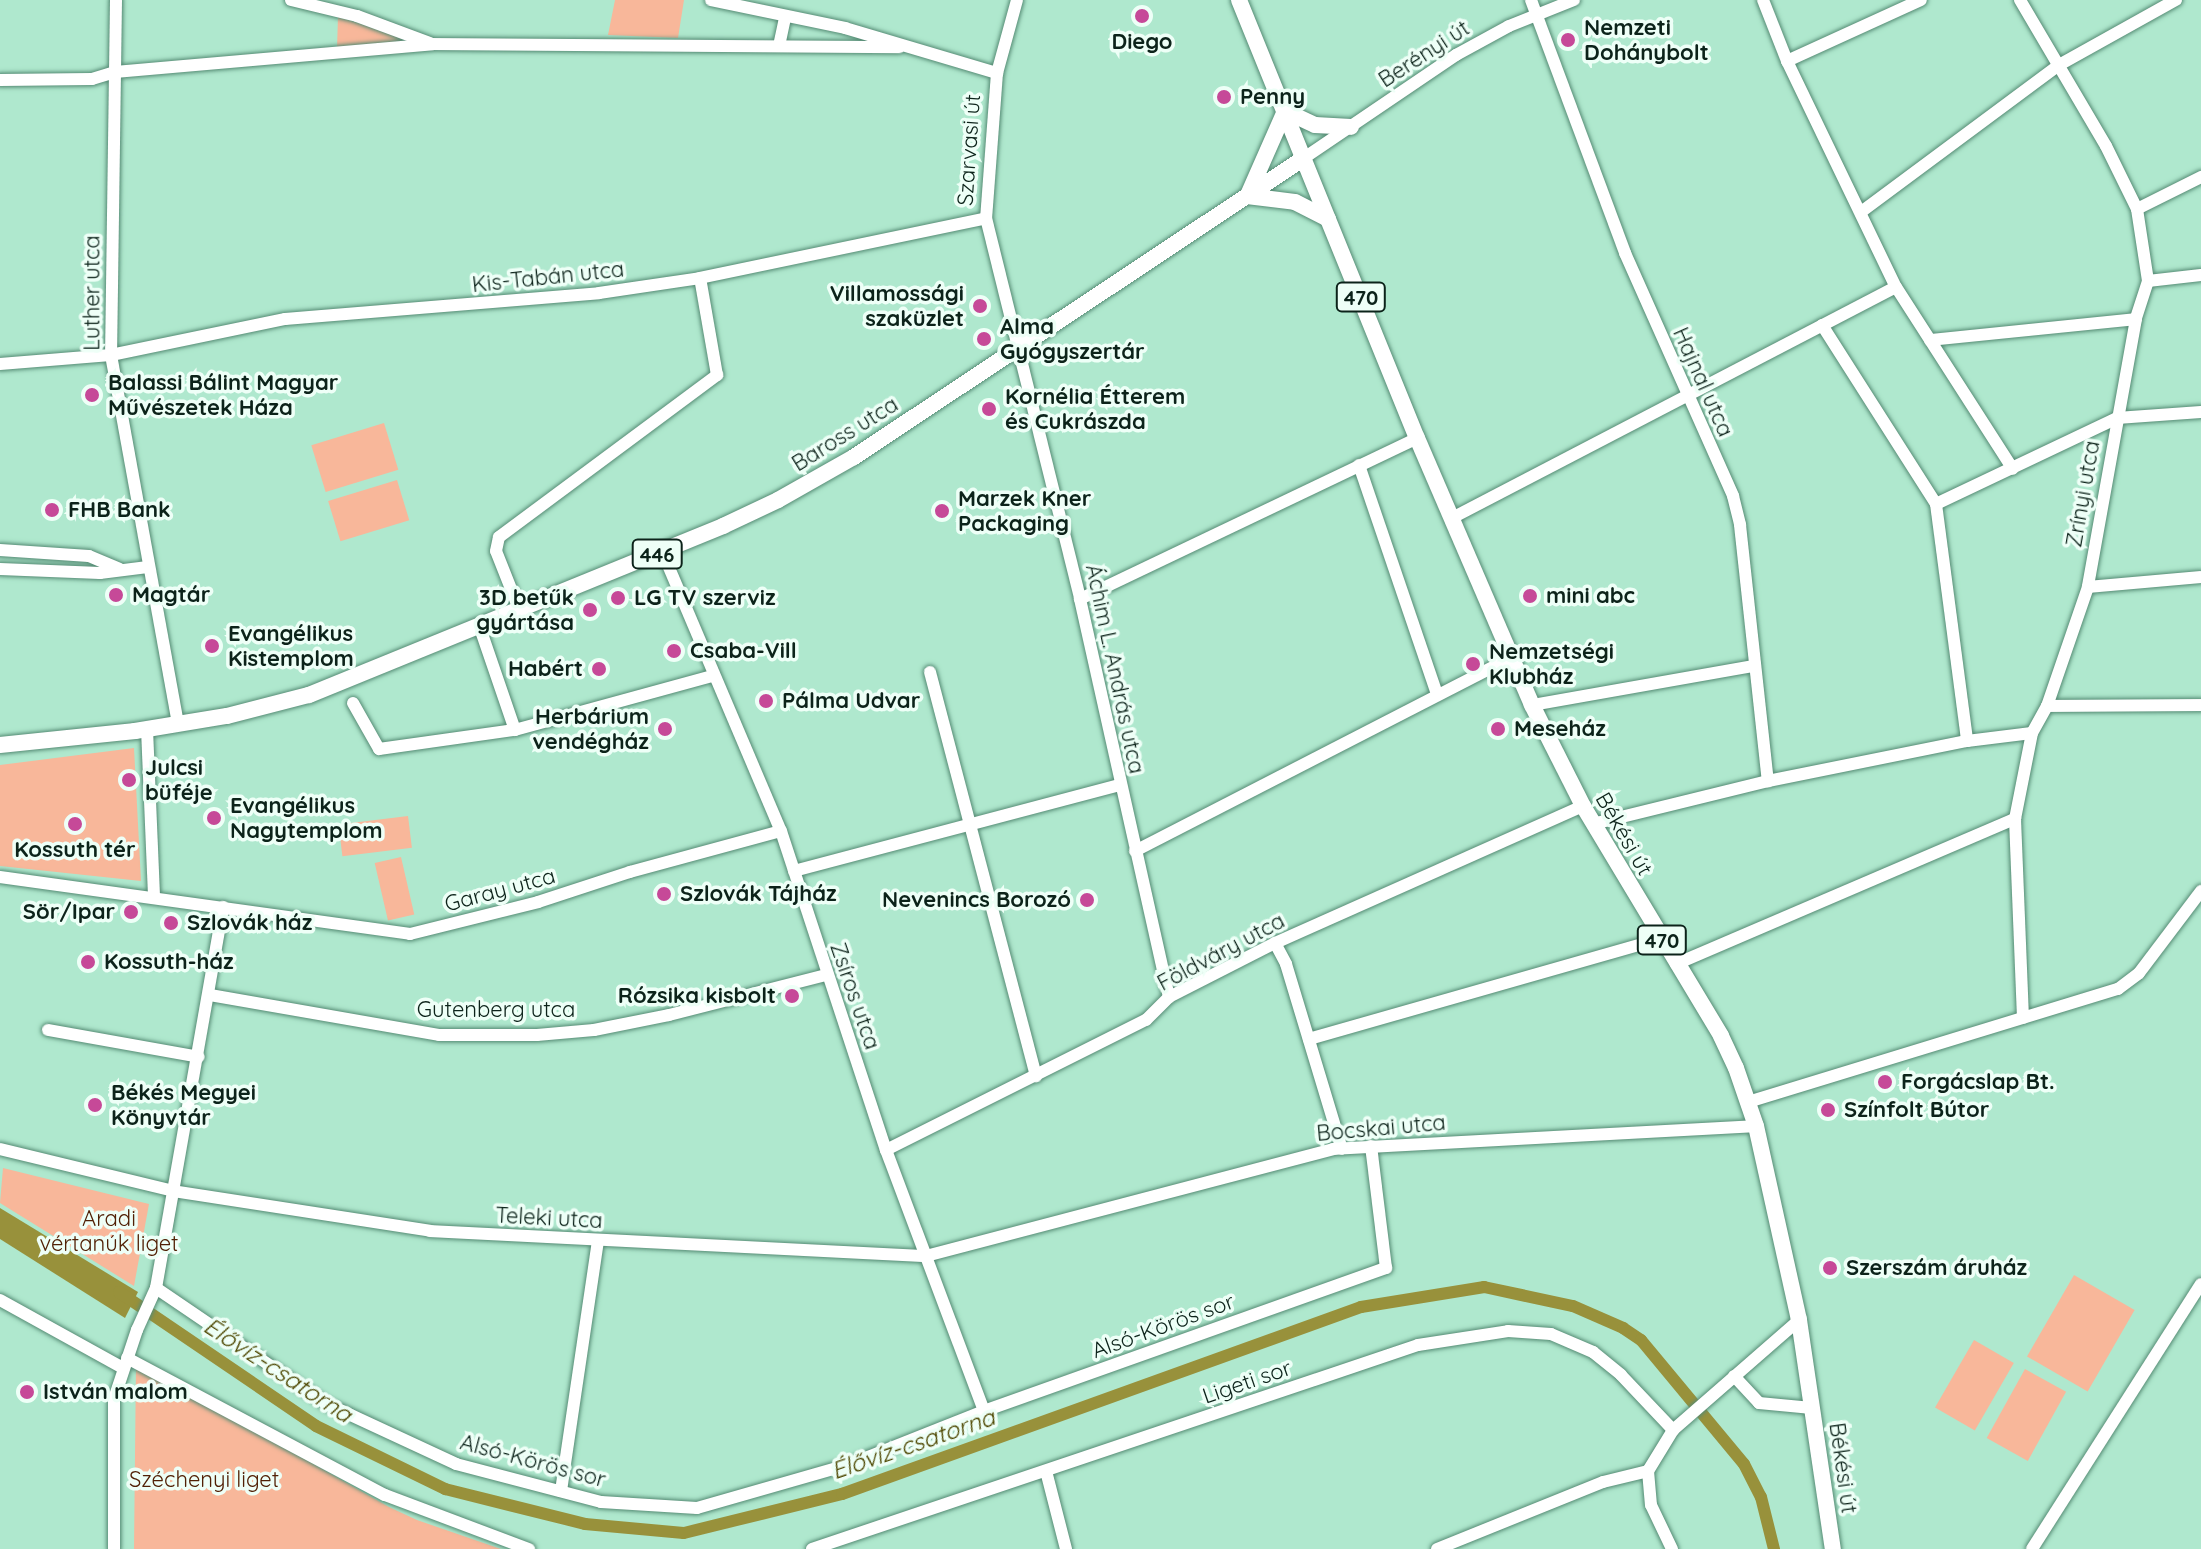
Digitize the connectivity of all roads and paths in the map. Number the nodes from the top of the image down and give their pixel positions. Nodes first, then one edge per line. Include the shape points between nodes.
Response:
1 (116, 0) edge
2 (291, 0) edge
3 (711, 0) edge
4 (1017, 0) edge
5 (1239, 0) edge
6 (1531, 0) edge
7 (1574, 0) edge
8 (1763, 0) edge
9 (1921, 0) edge
10 (2020, 0) edge
11 (2176, 0) edge
12 (1536, 14) junction
13 (785, 17) junction
14 (433, 44) junction
15 (779, 46) junction
16 (899, 47) junction
17 (1787, 61) junction
18 (2059, 65) junction
19 (115, 72) junction
20 (997, 73) junction
21 (0, 80) edge
22 (1285, 111) junction
23 (1351, 127) junction
24 (1304, 158) junction
25 (2201, 177) edge
26 (1247, 196) junction
27 (2137, 209) junction
28 (1861, 212) junction
29 (986, 218) junction
30 (1328, 219) junction
31 (2201, 275) edge
32 (700, 278) junction
33 (2148, 281) junction
34 (1896, 287) junction
35 (2136, 319) junction
36 (1822, 325) junction
37 (1930, 340) junction
38 (1018, 350) junction
39 (111, 355) junction
40 (0, 364) edge
41 (1687, 398) junction
42 (2201, 412) edge
43 (2117, 418) junction
44 (1417, 438) junction
45 (1359, 465) junction
46 (2013, 469) junction
47 (1936, 504) junction
48 (1452, 518) junction
49 (0, 550) edge
50 (662, 551) junction
51 (148, 567) junction
52 (0, 569) edge
53 (119, 569) junction
54 (2201, 577) edge
55 (2088, 587) junction
56 (1080, 599) junction
57 (519, 609) junction
58 (479, 625) junction
59 (1511, 658) junction
60 (1754, 666) junction
61 (930, 672) dead end
62 (713, 676) junction
63 (1437, 694) junction
64 (353, 703) dead end
65 (1532, 705) junction
66 (2201, 705) edge
67 (2047, 706) junction
68 (178, 724) junction
69 (147, 729) junction
70 (515, 730) junction
71 (2032, 733) junction
72 (4, 740) edge
73 (1967, 741) junction
74 (1768, 781) junction
75 (1120, 785) junction
76 (1583, 806) junction
77 (2015, 819) junction
78 (973, 824) junction
79 (1593, 824) junction
80 (781, 831) junction
81 (1135, 851) junction
82 (794, 871) junction
83 (0, 877) edge
84 (2201, 891) edge
85 (154, 898) junction
86 (223, 907) junction
87 (1661, 939) junction
88 (1275, 943) junction
89 (1676, 964) junction
90 (826, 975) junction
91 (210, 995) junction
92 (1169, 997) junction
93 (2023, 1018) junction
94 (48, 1030) dead end
95 (1309, 1039) junction
96 (199, 1057) junction
97 (1036, 1076) junction
98 (1748, 1102) junction
99 (1756, 1126) junction
100 (1371, 1146) junction
101 (0, 1149) edge
102 (1342, 1149) junction
103 (886, 1150) junction
104 (173, 1191) junction
105 (598, 1241) junction
106 (926, 1256) junction
107 (2201, 1284) edge
108 (154, 1294) junction
109 (0, 1300) edge
110 (1799, 1320) junction
111 (125, 1363) junction
112 (1734, 1376) junction
113 (1812, 1408) junction
114 (984, 1411) junction
115 (1669, 1425) junction
116 (1046, 1471) junction
117 (1648, 1471) junction
118 (561, 1491) junction
119 (114, 1549) edge
120 (529, 1549) edge
121 (812, 1549) edge
122 (1066, 1549) edge
123 (1437, 1549) edge
124 (1672, 1549) edge
125 (1833, 1549) edge
126 (2032, 1549) edge

1 - 19 street, Luther utca
2 - 14 street via 357,16
3 - 13 street
4 - 20 street, Szarvasi út
5 - 22 main road
6 - 12 street, Hajnal utca
7 - 12 street, Berényi út
8 - 17 street
9 - 17 street
10 - 18 street, Zrínyi utca
11 - 18 street
12 - 23 street, Berényi út via 1456,55
12 - 41 street, Hajnal utca via 1625,253
13 - 15 street
13 - 16 street via 845,28
14 - 15 street
14 - 19 street
15 - 16 street
16 - 20 street
17 - 28 street
18 - 27 street, Zrínyi utca
18 - 28 street
19 - 21 street via 92,79
19 - 39 street, Luther utca
20 - 29 street, Szarvasi út
22 - 23 main road via 1315,125
22 - 24 main road
22 - 26 main road
23 - 24 street, Berényi út
24 - 26 main road, Baross utca / 446
24 - 30 main road, Békési út / 470
25 - 27 street
26 - 30 main road via 1295,202
26 - 38 main road, Baross utca / 446
27 - 33 street, Zrínyi utca
28 - 34 street
29 - 32 street, Kis-Tabán utca
29 - 38 street, Szarvasi út
30 - 44 main road, Békési út / 470
31 - 33 street
32 - 39 street, Kis-Tabán utca via 599,293 285,319
32 - 57 street via 717,375 499,537 496,551
33 - 35 street, Zrínyi utca
34 - 36 street
34 - 37 street
35 - 37 street
35 - 43 street, Zrínyi utca
36 - 41 street
36 - 47 street
37 - 46 street
38 - 50 main road, Baross utca / 446 via 822,477
38 - 56 street, Áchim L. András utca
39 - 40 street, Kis-Tabán utca
39 - 51 street, Luther utca
41 - 48 street
41 - 60 street, Hajnal utca via 1733,496
42 - 43 street
43 - 46 street
43 - 55 street, Zrínyi utca
44 - 45 street
44 - 48 main road, Békési út / 470
45 - 56 street
45 - 63 street
46 - 47 street
47 - 73 street
48 - 59 main road, Békési út / 470
49 - 53 street via 89,556
50 - 57 main road, Baross utca / 446
50 - 62 street, Zsíros utca
51 - 53 street
51 - 68 street, Luther utca
52 - 53 street
54 - 55 street
55 - 67 street, Zrínyi utca
56 - 75 street, Áchim L. András utca
57 - 58 main road, Baross utca / 446
58 - 68 main road, Baross utca / 446 via 271,706
58 - 70 street
59 - 63 street
59 - 65 main road, Békési út / 470
60 - 65 street
60 - 74 street, Hajnal utca
61 - 78 street
62 - 70 street
62 - 80 street, Zsíros utca
63 - 81 street
64 - 70 street via 379,749
65 - 76 main road, Békési út / 470
66 - 67 street
67 - 71 street, Zrínyi utca
68 - 69 main road, 446
69 - 72 main road, 446
69 - 85 street
71 - 73 street
71 - 77 street, Zrínyi utca
73 - 74 street
74 - 79 street
75 - 78 street
75 - 81 street, Áchim L. András utca
76 - 79 main road, Békési út / 470
76 - 88 street, Földváry utca
77 - 89 street
77 - 93 street, Zrínyi utca
78 - 82 street
78 - 97 street
79 - 87 main road, Békési út / 470
80 - 82 street, Zsíros utca
80 - 86 street, Garay utca via 410,934
81 - 92 street, Áchim L. András utca
82 - 90 street, Zsíros utca
83 - 85 street
84 - 93 street via 2125,986
85 - 86 street
86 - 91 street
87 - 89 main road, Békési út / 470
87 - 95 street
88 - 92 street, Földváry utca
88 - 95 street
89 - 98 main road, Békési út / 470 via 1721,1036
90 - 91 street, Gutenberg utca via 669,1015 537,1035 439,1035
90 - 103 street, Zsíros utca
91 - 96 street
92 - 97 street, Földváry utca via 1146,1020
93 - 98 street
94 - 96 street
95 - 102 street
96 - 104 street
97 - 103 street, Földváry utca
98 - 99 main road, Békési út / 470
99 - 100 street, Bocskai utca
99 - 110 main road, Békési út / 470
100 - 102 street, Bocskai utca
100 - 114 street, Alsó-Körös sor via 1386,1268
101 - 104 street, Teleki utca
102 - 106 street, Bocskai utca
103 - 106 street, Zsíros utca
104 - 105 street, Teleki utca via 430,1231
104 - 108 street
105 - 106 street, Teleki utca
105 - 118 street
106 - 114 street, Zsíros utca
107 - 126 street
108 - 111 street
108 - 118 street, Alsó-Körös sor via 327,1404 456,1464
109 - 111 street
110 - 112 street
110 - 113 main road, Békési út / 470
111 - 119 street via 114,1399
111 - 120 street via 385,1495
112 - 113 street via 1759,1403
112 - 115 street via 1690,1418
113 - 125 main road, Békési út / 470
114 - 118 street, Alsó-Körös sor via 850,1464 697,1508 601,1502
115 - 116 street, Ligeti sor via 1593,1352 1551,1334 1508,1331 1418,1345
115 - 117 street
116 - 121 street, Ligeti sor
116 - 122 street
117 - 123 street via 1603,1482
117 - 124 street via 1651,1505

